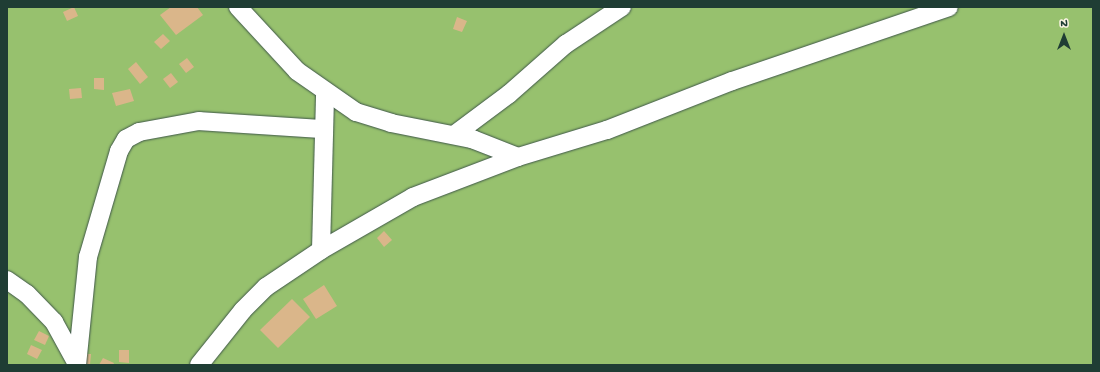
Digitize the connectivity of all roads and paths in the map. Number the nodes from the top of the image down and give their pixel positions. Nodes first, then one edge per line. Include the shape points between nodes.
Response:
1 (238, 7) edge
2 (622, 7) edge
3 (949, 7) edge
4 (603, 12) edge
5 (325, 93) junction
6 (324, 129) junction
7 (454, 135) junction
8 (518, 157) junction
9 (322, 250) junction
10 (7, 280) edge
11 (77, 364) edge
12 (199, 365) edge

1 - 5 street via 297,70
2 - 4 street
3 - 8 street via 732,81 607,130
4 - 7 street
5 - 6 street
5 - 7 street via 363,114
6 - 9 street
6 - 11 street via 199,121 139,132 126,140 119,151 88,257
7 - 8 street
8 - 9 street via 413,197
9 - 12 street via 266,287 243,310
10 - 11 street via 27,294 54,322

